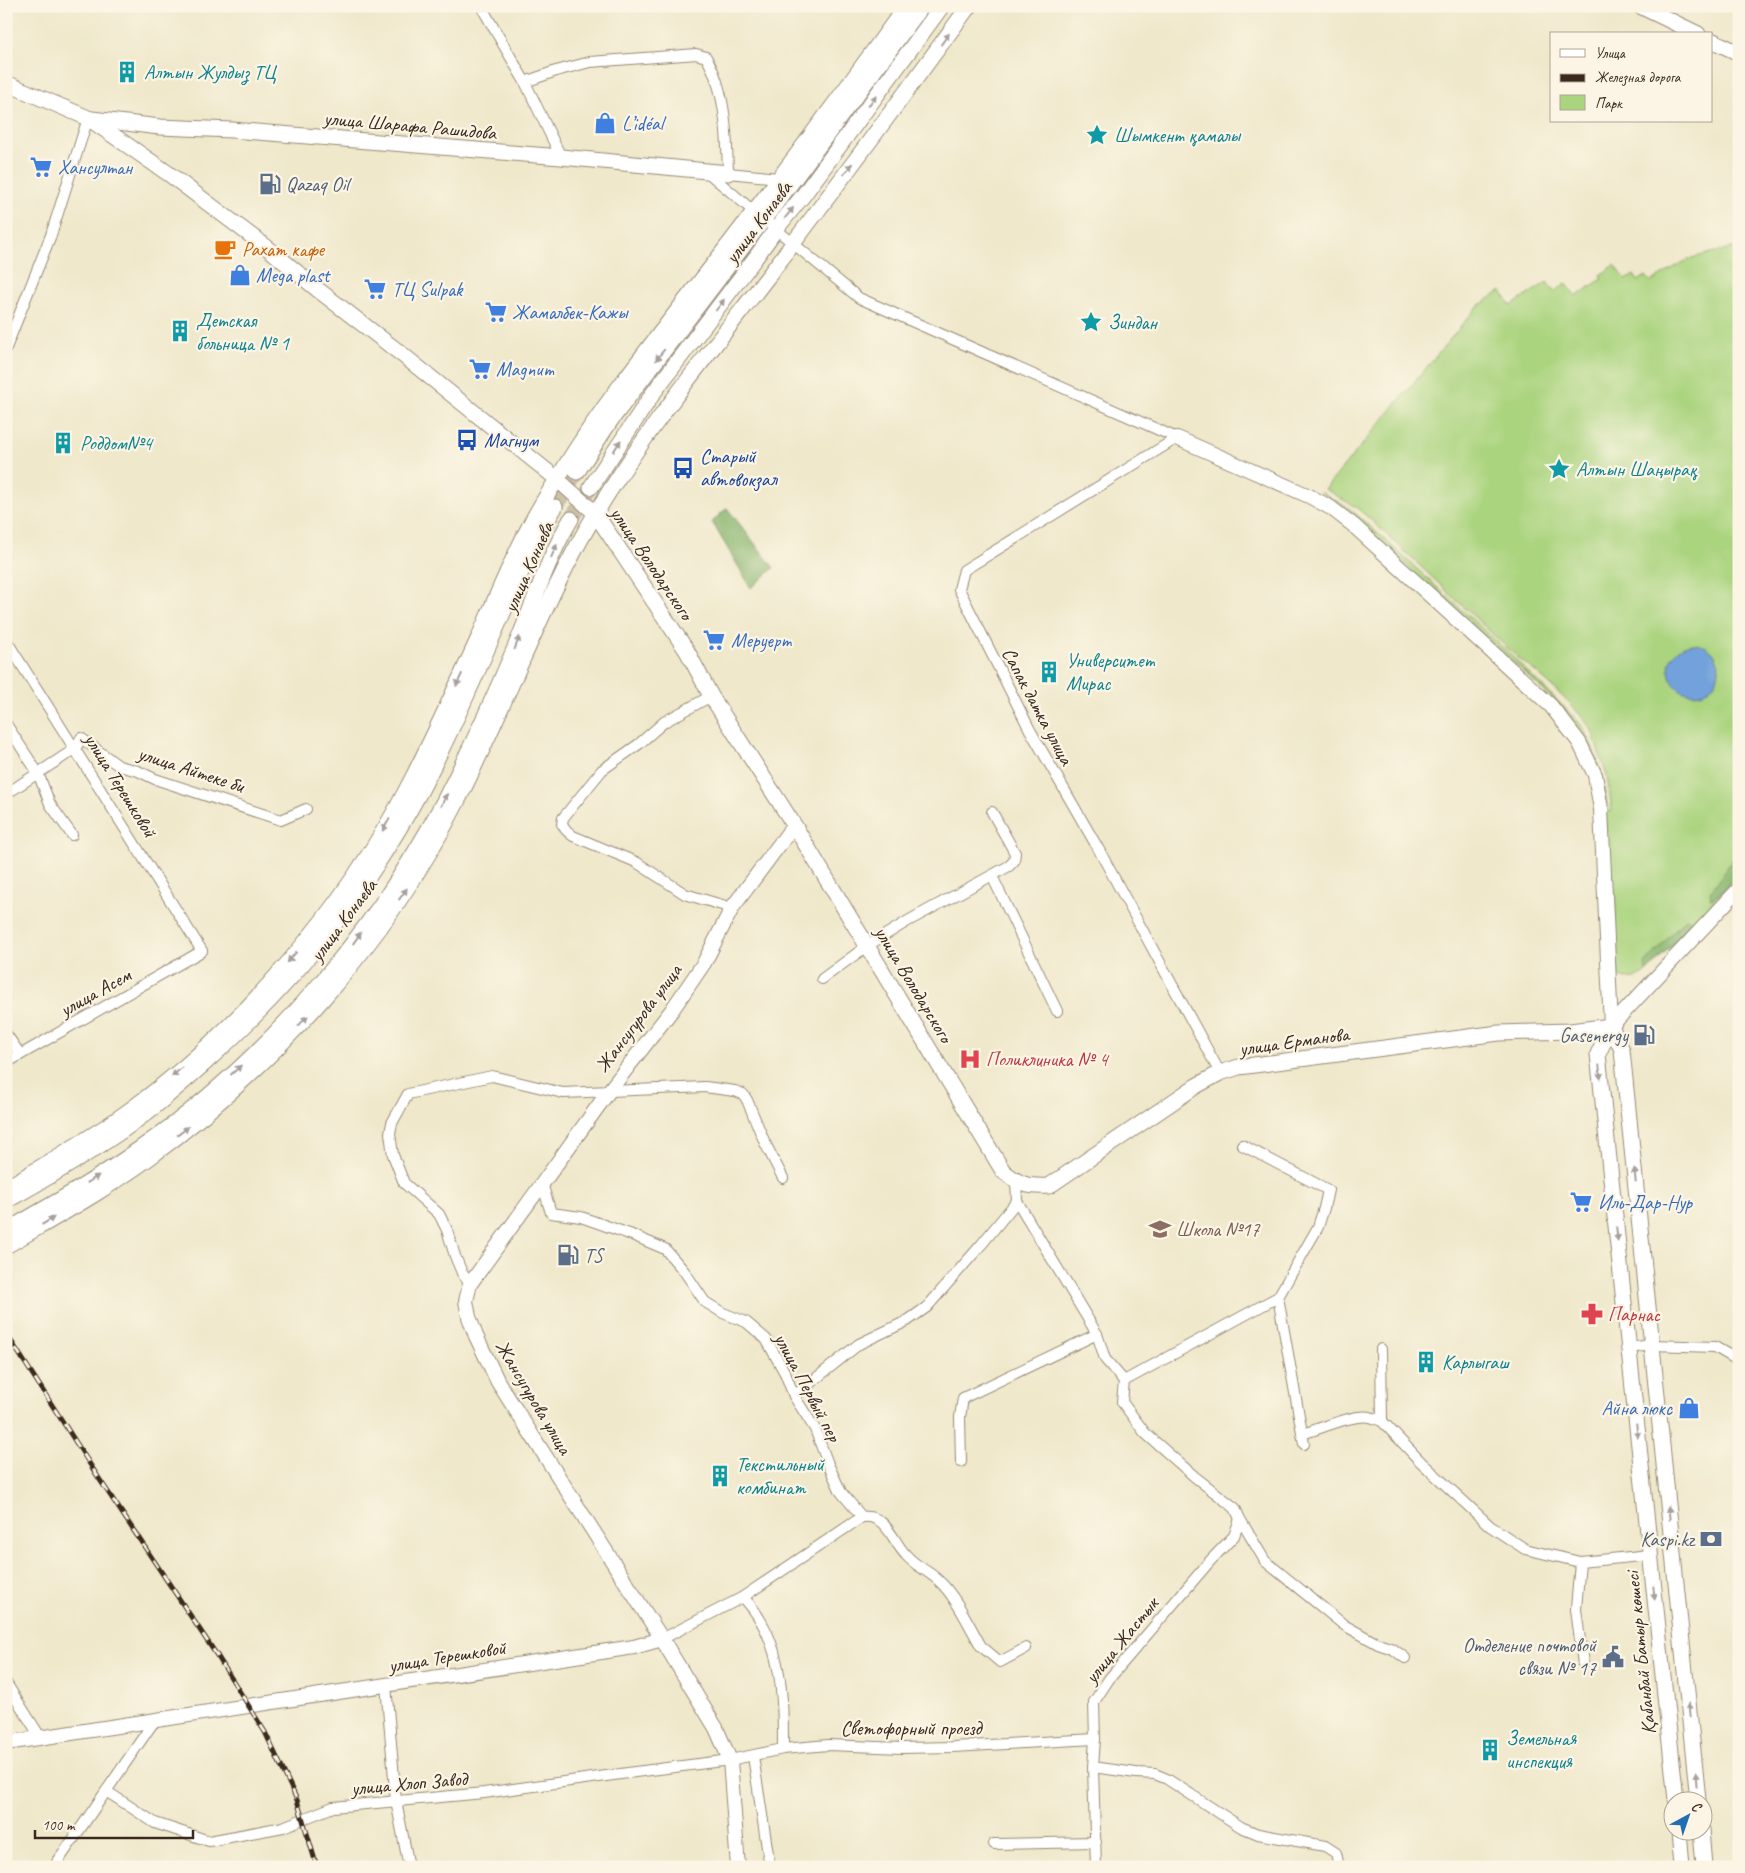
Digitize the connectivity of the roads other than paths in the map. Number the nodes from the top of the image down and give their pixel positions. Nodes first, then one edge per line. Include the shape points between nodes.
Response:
1 (481, 6) edge
2 (906, 6) edge
3 (922, 6) edge
4 (942, 6) edge
5 (969, 6) edge
6 (1640, 6) edge
7 (1694, 32) edge
8 (1712, 40) edge
9 (1739, 53) edge
10 (525, 82) junction
11 (6, 83) edge
12 (88, 118) junction
13 (561, 157) junction
14 (706, 171) junction
15 (728, 173) junction
16 (779, 178) junction
17 (759, 215) junction
18 (776, 229) junction
19 (793, 243) junction
20 (6, 348) edge
21 (1177, 438) junction
22 (577, 472) tunnel mouth
23 (557, 479) junction
24 (591, 488) tunnel mouth
25 (556, 506) tunnel mouth
26 (595, 513) junction
27 (571, 519) tunnel mouth
28 (6, 640) edge
29 (711, 696) junction
30 (6, 724) edge
31 (75, 749) junction
32 (38, 773) junction
33 (6, 794) edge
34 (306, 809) dead end
35 (992, 812) dead end
36 (794, 825) junction
37 (72, 835) dead end
38 (992, 876) junction
39 (1739, 889) edge
40 (732, 908) junction
41 (867, 946) junction
42 (202, 951) joint
43 (822, 979) dead end
44 (1058, 1011) dead end
45 (1610, 1026) junction
46 (6, 1034) edge
47 (20, 1054) junction
48 (6, 1063) edge
49 (1220, 1073) junction
50 (609, 1091) junction
51 (1242, 1145) dead end
52 (783, 1178) dead end
53 (1016, 1182) junction
54 (542, 1183) junction
55 (6, 1188) edge
56 (6, 1201) edge
57 (1017, 1201) junction
58 (6, 1231) edge
59 (6, 1246) edge
60 (470, 1284) junction
61 (1278, 1297) junction
62 (1097, 1334) junction
63 (1652, 1345) junction
64 (1629, 1348) junction
65 (1380, 1349) dead end
66 (1739, 1361) edge
67 (1124, 1382) junction
68 (794, 1396) junction
69 (1382, 1421) junction
70 (961, 1462) dead end
71 (862, 1517) junction
72 (1240, 1519) junction
73 (1650, 1555) junction
74 (1580, 1562) junction
75 (743, 1597) junction
76 (662, 1639) junction
77 (1026, 1648) dead end
78 (1405, 1658) dead end
79 (1584, 1664) dead end
80 (6, 1683) edge
81 (386, 1685) junction
82 (155, 1720) junction
83 (41, 1738) junction
84 (1094, 1739) junction
85 (6, 1743) edge
86 (783, 1750) junction
87 (753, 1756) junction
88 (730, 1760) junction
89 (1092, 1767) junction
90 (1675, 1790) edge
91 (1697, 1790) edge
92 (106, 1792) junction
93 (396, 1801) junction
94 (1680, 1840) edge
95 (1702, 1840) edge
96 (1096, 1842) junction
97 (994, 1844) dead end
98 (54, 1867) edge
99 (409, 1867) edge
100 (738, 1867) edge
101 (770, 1867) edge
102 (1096, 1867) edge
103 (1339, 1867) edge
104 (1682, 1867) edge
105 (1704, 1867) edge

1 - 10 street
2 - 16 main road
3 - 17 main road, улица Конаева
18 -> 4 main road, улица Конаева
19 -> 5 main road, улица Конаева
6 - 7 main road
8 - 9 main road
10 - 13 street
10 - 15 street via 590,62 684,54 706,57 714,71 726,120
11 - 12 main road, улица Шарафа Рашидова
12 - 13 main road, улица Шарафа Рашидова via 160,127
12 - 20 street via 51,235
12 - 23 main road, улица Шарафа Рашидова via 162,168 261,243
13 - 14 main road, улица Шарафа Рашидова
14 - 15 main road, улица Шарафа Рашидова
14 - 17 street
15 - 16 street
16 - 17 main road
17 - 18 street
17 -> 22 main road, улица Конаева via 610,420
17 - 23 main road via 600,413
18 - 19 street
24 -> 18 main road, улица Конаева via 654,392
19 - 21 street via 859,298
19 - 26 main road, улица Конаева via 641,442
21 - 45 street via 1331,508 1551,706 1579,742 1595,775 1601,809
21 - 49 street, Сапак датка улица via 964,570 959,589 1058,782
23 - 26 main road, улица Володарского
23 -> 55 main road via 506,572 410,783 366,860 322,922 236,1018 172,1077 117,1119
25 - 56 main road, улица Конаева via 518,578 421,789 377,866 332,930 284,987 180,1086 124,1129
26 - 29 main road, улица Володарского via 687,651
59 -> 26 main road, улица Конаева via 146,1160 204,1115 312,1012 362,953 409,887 455,807 552,594
58 -> 27 main road, улица Конаева via 138,1150 196,1106 302,1004 352,945 398,880 444,801
28 - 31 street, улица Терешковой
29 - 36 main road, улица Володарского
29 - 40 street via 664,722 602,770 563,818 562,824 574,836 636,862 684,894
30 - 32 street
31 - 32 street
31 - 34 street, улица Айтеке би via 81,738 118,766 281,820
31 - 42 street, улица Терешковой
32 - 33 street
32 - 37 street via 50,804
35 - 38 street via 1016,857 1009,866
36 - 40 street, Жансугурова улица
36 - 41 main road, улица Володарского
38 - 41 street
38 - 44 street
39 - 45 street
40 - 50 street, Жансугурова улица via 704,963
41 - 43 street
41 - 53 main road, улица Володарского via 1003,1170
42 - 47 street, улица Асем
45 - 49 main road, улица Ерманова via 1498,1033 1239,1066
63 -> 45 main road via 1622,1050
45 -> 64 main road, Қабанбай Батыр көшесі via 1598,1054
46 - 47 street
47 - 48 street, улица Асем
49 - 53 main road, улица Ерманова via 1049,1186 1030,1187
50 - 52 street via 705,1087 743,1094
50 - 54 street, Жансугурова улица
50 - 60 street via 563,1093 492,1076 408,1094 390,1133 393,1156 404,1184 439,1214 458,1265
51 - 61 street via 1328,1190 1318,1227
53 - 57 street
54 - 60 street, Жансугурова улица
54 - 68 street, улица Первый пер via 551,1213 581,1216 664,1249 705,1302 746,1322 766,1339
57 - 62 street
57 - 68 street via 927,1307 907,1321 859,1344
60 - 76 street, Жансугурова улица via 466,1301 469,1317 498,1382
61 - 67 street
61 - 69 street via 1303,1439 1353,1419 1370,1417
62 - 67 street via 1105,1359
62 - 70 street via 963,1398
63 - 64 street
63 - 66 street via 1715,1346
91 -> 63 main road
64 -> 73 main road, Қабанбай Батыр көшесі
65 - 69 street
67 - 72 street via 1122,1402 1145,1433 1235,1508
68 - 71 street, улица Первый пер via 815,1429 841,1492
69 - 74 street via 1490,1526 1525,1549
71 - 75 street, улица Терешковой
71 - 77 street via 879,1520 908,1557 939,1580 987,1652 1000,1662
72 - 78 street via 1272,1568 1344,1625
72 - 84 street, улица Жастык via 1234,1536 1108,1679 1094,1702
73 - 74 street
73 -> 90 main road, Қабанбай Батыр көшесі
74 - 79 street via 1576,1608
75 - 76 street, улица Терешковой
75 - 86 street via 762,1624 777,1659 782,1687
76 - 81 street, улица Терешковой via 634,1647
76 - 88 street, Жансугурова улица via 716,1728
80 - 83 street
81 - 82 street, улица Терешковой
81 - 93 street
82 - 83 street, улица Терешковой
82 - 92 street
83 - 85 street, улица Терешковой
84 - 86 street, Светофорный проезд via 953,1747 828,1746
84 - 89 street, улица Жастык
86 - 87 street, Светофорный проезд
87 - 88 street, Светофорный проезд
87 - 101 street
88 - 93 street, улица Хлоп Завод via 484,1793
88 - 100 street, Жансугурова улица
89 - 96 street, улица Жастык
89 - 103 street via 1155,1774 1241,1827 1258,1834 1325,1846 1336,1853
92 - 93 street, улица Хлоп Завод via 155,1823 209,1841 283,1827 333,1807
92 - 98 street
93 - 99 street
94 - 104 main road
95 - 105 main road
96 - 97 street
96 - 102 street, улица Жастык

